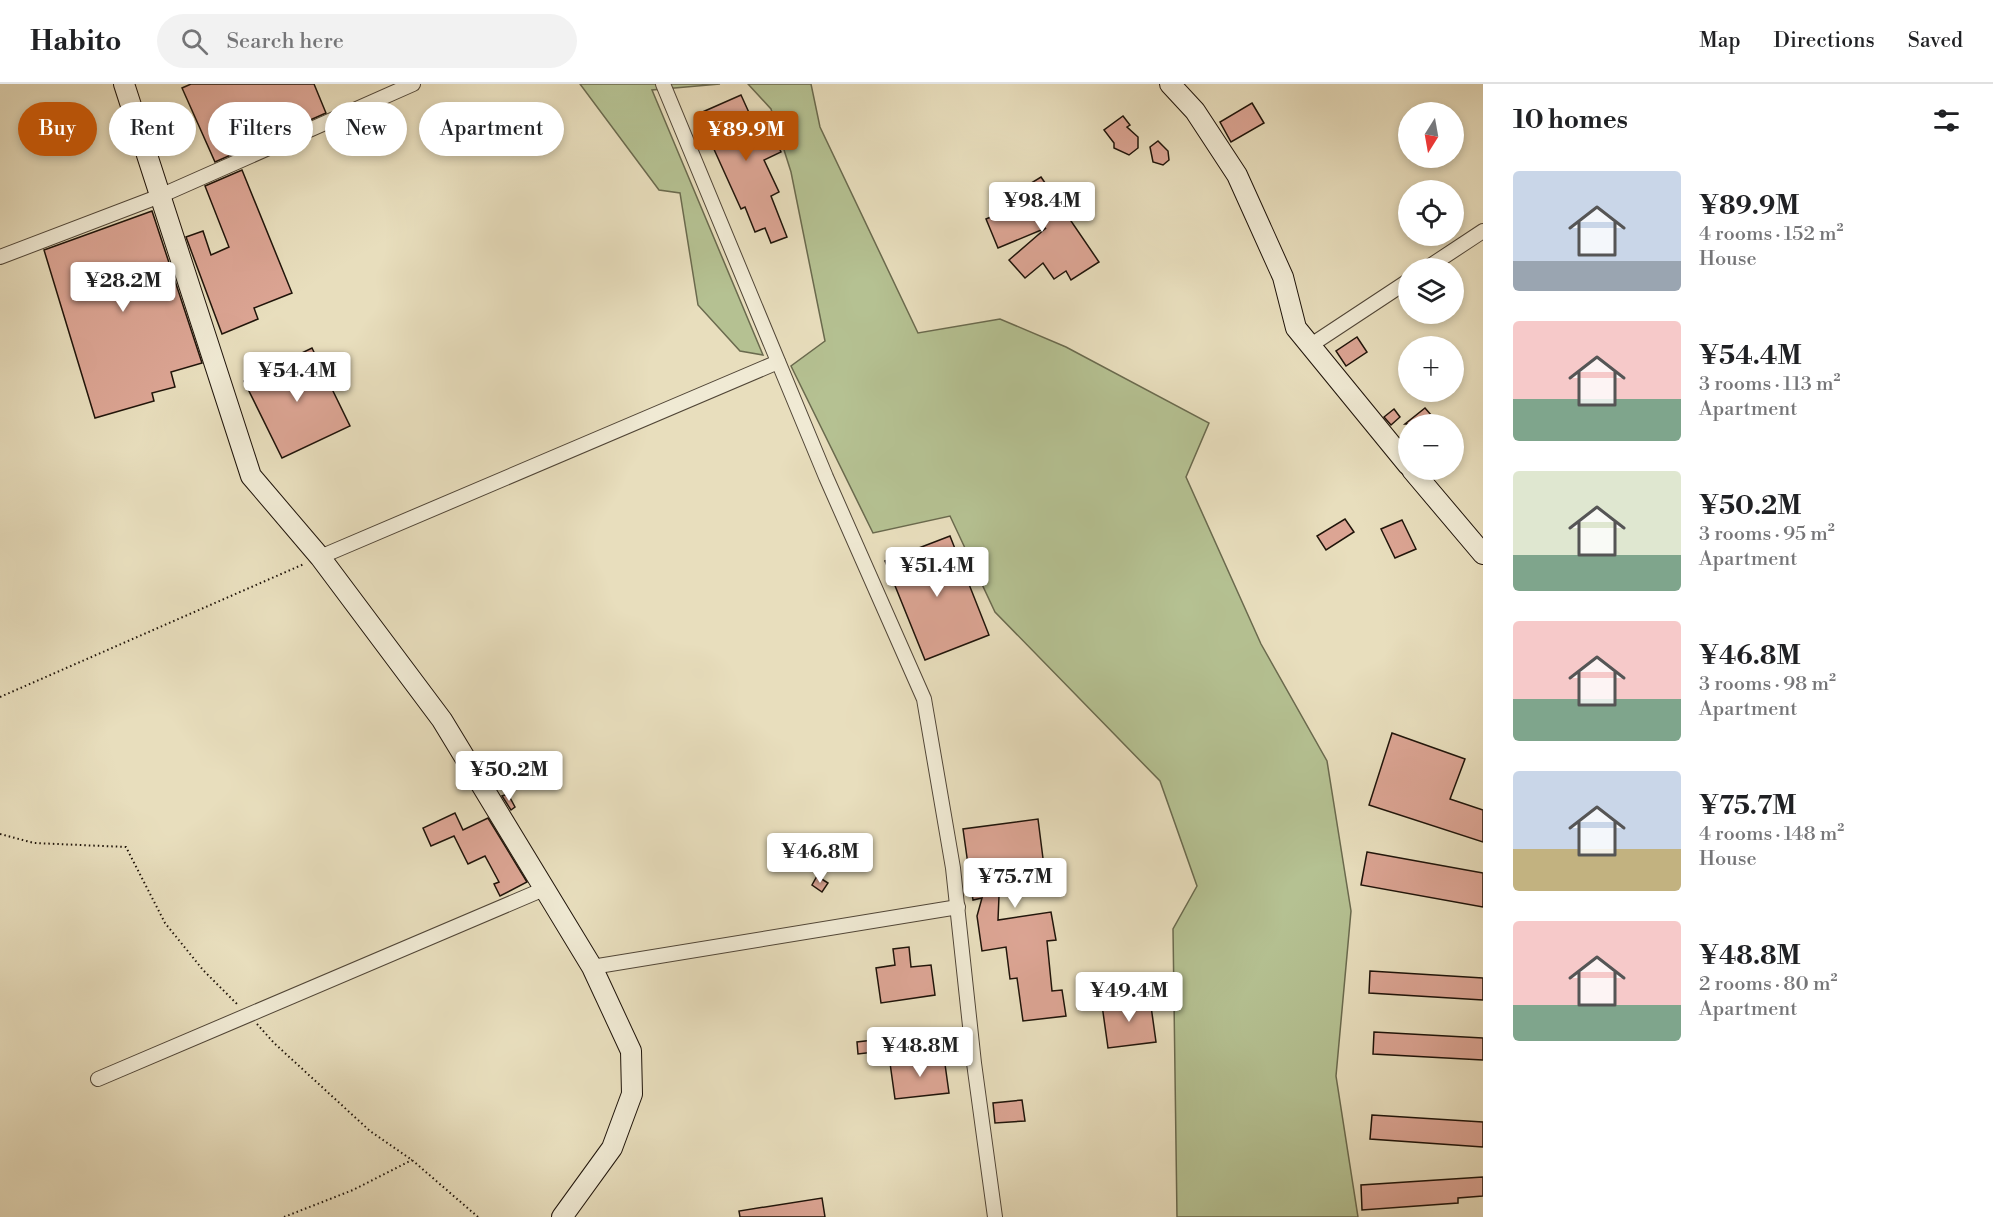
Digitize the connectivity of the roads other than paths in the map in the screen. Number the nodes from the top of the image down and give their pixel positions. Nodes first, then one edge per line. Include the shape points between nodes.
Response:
1 (124, 84) edge
2 (413, 84) edge
3 (663, 84) edge
4 (1170, 84) edge
5 (160, 196) junction
6 (1483, 231) edge
7 (0, 257) edge
8 (1442, 258) edge
9 (1398, 288) edge
10 (1311, 345) junction
11 (778, 362) junction
12 (1398, 453) edge
13 (1420, 480) edge
14 (1483, 554) edge
15 (320, 557) junction
16 (544, 889) junction
17 (958, 907) junction
18 (592, 967) junction
19 (98, 1080) dead end
20 (562, 1217) edge
21 (995, 1217) edge

1 - 5 street
2 - 5 street
3 - 11 street
4 - 10 street via 1195,111 1237,175 1283,277 1296,328
5 - 7 street
5 - 15 street via 252,476
6 - 8 street
9 - 10 street
10 - 12 street
11 - 15 street
11 - 17 street via 924,699
13 - 14 street
15 - 16 street via 442,720
16 - 18 street
16 - 19 street
17 - 18 street
17 - 21 street
18 - 20 street via 631,1051 632,1094 612,1148

